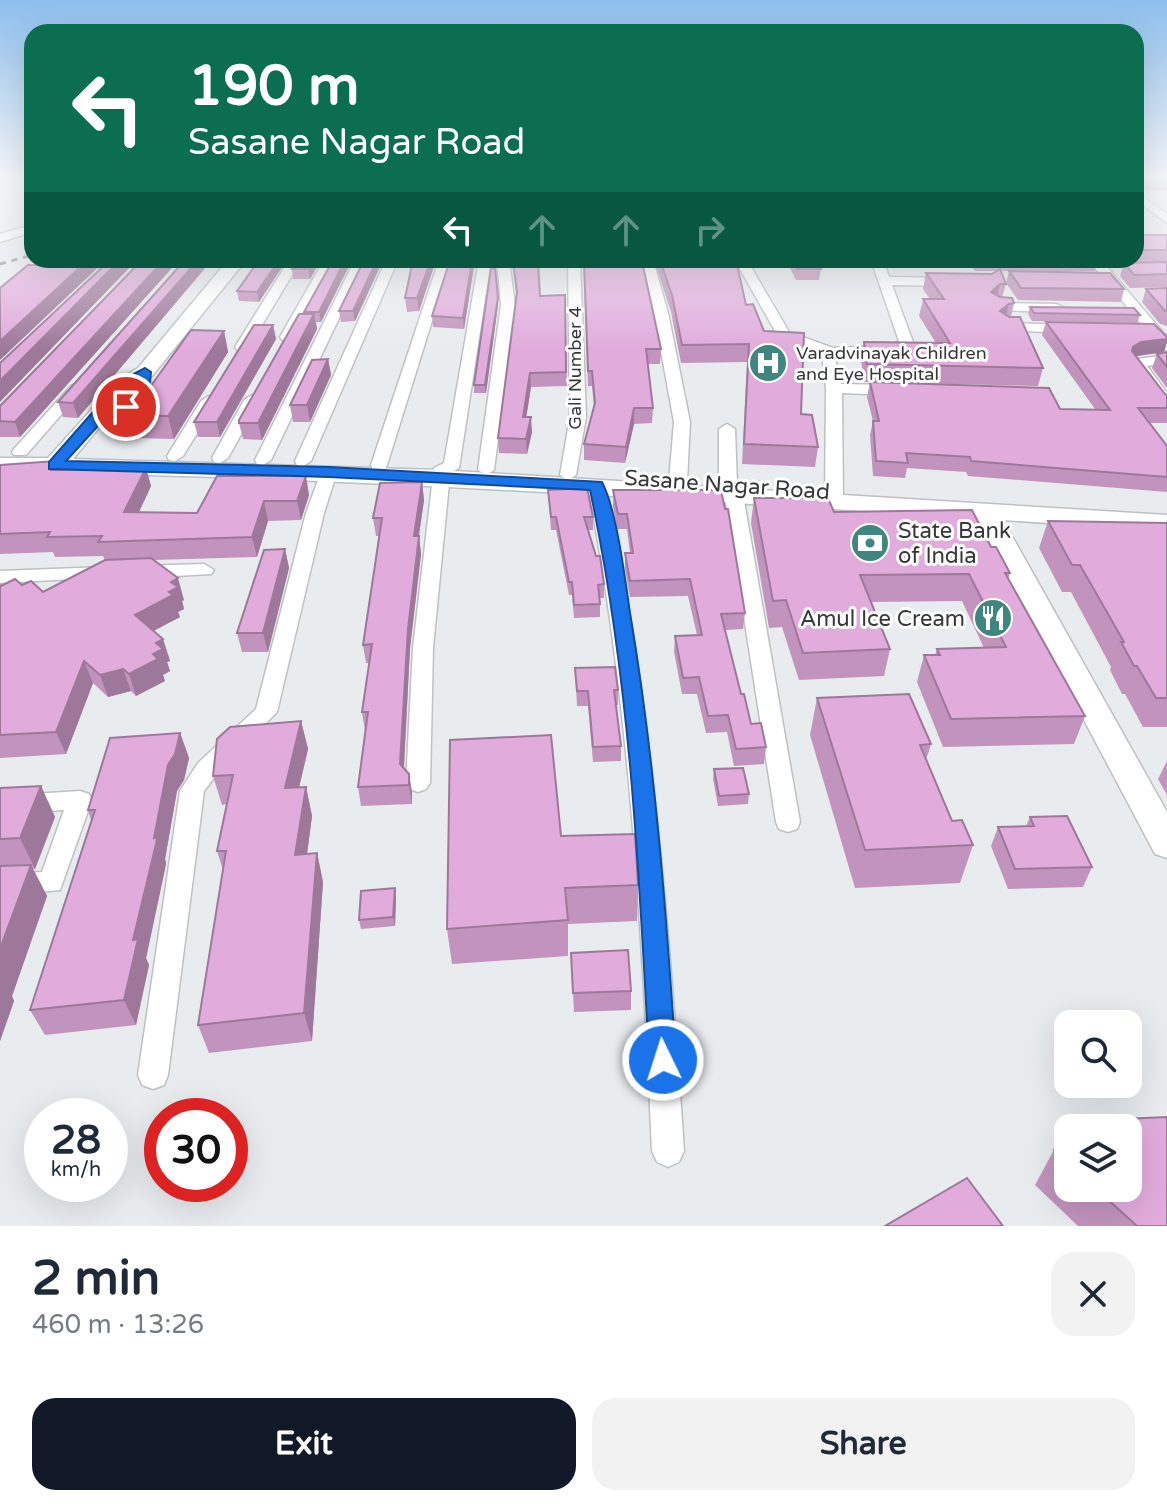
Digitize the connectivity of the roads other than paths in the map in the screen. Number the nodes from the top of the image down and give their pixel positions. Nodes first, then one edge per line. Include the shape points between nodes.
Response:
1 (230, 268) edge
2 (290, 268) edge
3 (325, 268) edge
4 (357, 268) edge
5 (388, 268) edge
6 (442, 268) edge
7 (484, 268) edge
8 (504, 268) edge
9 (574, 268) edge
10 (649, 268) edge
11 (746, 268) edge
12 (880, 268) edge
13 (1105, 271) edge
14 (885, 281) junction
15 (959, 282) edge
16 (997, 307) edge
17 (1075, 308) edge
18 (1006, 327) edge
19 (1081, 329) edge
20 (1155, 331) edge
21 (1167, 346) edge
22 (278, 352) edge
23 (832, 352) junction
24 (1167, 359) edge
25 (230, 366) edge
26 (90, 373) edge
27 (834, 388) junction
28 (911, 390) edge
29 (215, 392) edge
30 (256, 392) edge
31 (1167, 404) edge
32 (727, 429) dead end
33 (7, 456) edge
34 (175, 456) junction
35 (220, 458) junction
36 (72, 459) junction
37 (263, 460) junction
38 (303, 461) junction
39 (379, 465) junction
40 (486, 470) junction
41 (444, 471) junction
42 (329, 472) junction
43 (568, 475) junction
44 (678, 481) junction
45 (597, 486) junction
46 (731, 490) junction
47 (834, 497) junction
48 (985, 511) junction
49 (1167, 511) edge
50 (1167, 523) edge
51 (204, 570) dead end
52 (0, 577) edge
53 (418, 783) dead end
54 (0, 805) edge
55 (788, 822) dead end
56 (1167, 844) edge
57 (0, 885) edge
58 (153, 1075) dead end
59 (668, 1151) dead end

1 - 36 street via 145,372 125,384
2 - 25 street
3 - 22 street
4 - 37 street
5 - 38 street
6 - 39 street
7 - 41 street via 475,336
8 - 40 street via 508,305
9 - 43 street, Gali Number 4 via 578,417
10 - 44 street via 682,422
11 - 23 street via 784,335
12 - 14 street
13 - 20 street
14 - 15 street
14 - 23 street via 906,342 895,349
16 - 17 street
18 - 19 street
20 - 21 street
23 - 27 street via 827,356
24 - 31 street via 1137,363
26 - 33 street
27 - 28 street
27 - 47 street
29 - 34 street
30 - 35 street
32 - 46 street
33 - 36 street, Sasane Nagar Road
34 - 35 street, Sasane Nagar Road
34 - 36 street, Sasane Nagar Road
35 - 37 street, Sasane Nagar Road
36 - 42 street, Sasane Nagar Road
37 - 38 street, Sasane Nagar Road
38 - 39 street, Sasane Nagar Road
39 - 41 street, Sasane Nagar Road
40 - 41 street, Sasane Nagar Road
40 - 43 street, Sasane Nagar Road
41 - 42 street, Sasane Nagar Road
41 - 45 street, Sasane Nagar Road
41 - 53 street via 423,648
42 - 58 street via 266,712 200,773 192,791
43 - 44 street, Sasane Nagar Road
44 - 46 street, Sasane Nagar Road
45 - 46 street, Sasane Nagar Road
45 - 59 street via 614,562 646,804
46 - 47 street, Sasane Nagar Road
46 - 55 street
47 - 48 street, Sasane Nagar Road
47 - 49 street, Sasane Nagar Road
48 - 50 street, Sasane Nagar Road
48 - 56 street
51 - 52 street
54 - 57 street via 80,800 51,882

